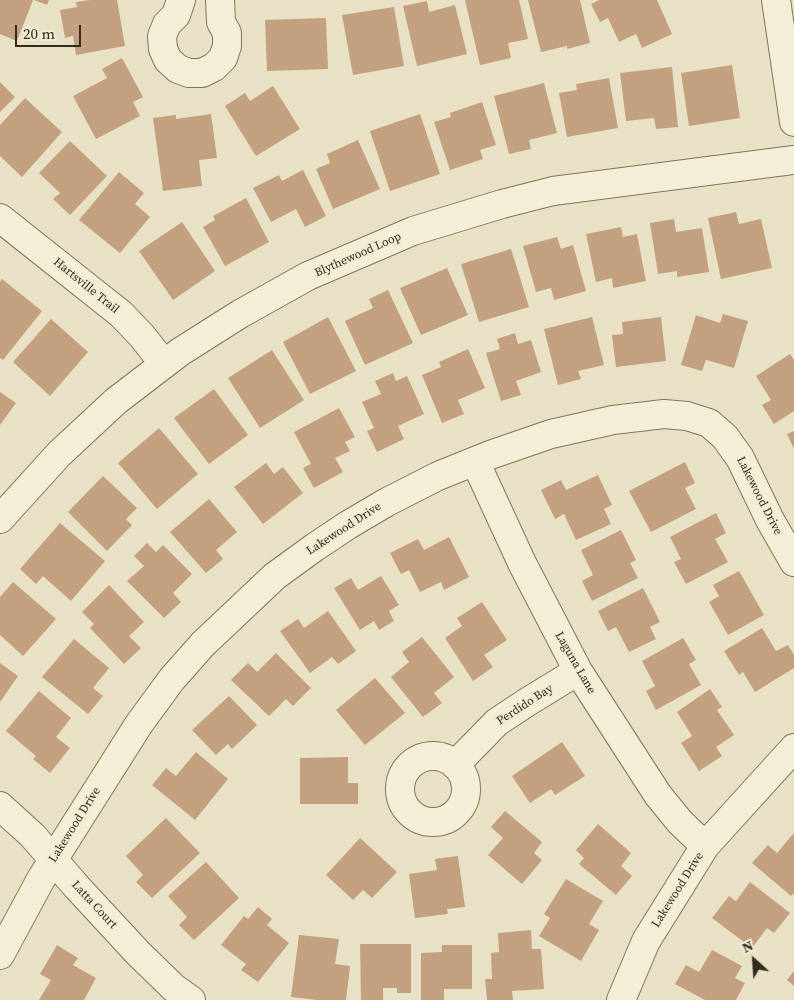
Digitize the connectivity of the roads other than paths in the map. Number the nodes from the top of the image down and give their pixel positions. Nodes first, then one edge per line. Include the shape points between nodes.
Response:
1 (181, 0) edge
2 (220, 0) edge
3 (776, 0) edge
4 (794, 122) edge
5 (794, 160) edge
6 (0, 218) edge
7 (164, 364) junction
8 (475, 461) junction
9 (0, 519) edge
10 (794, 562) edge
11 (578, 672) junction
12 (794, 748) edge
13 (455, 765) dead end
14 (0, 806) edge
15 (705, 846) junction
16 (53, 860) junction
17 (0, 955) edge
18 (192, 1000) edge
19 (621, 1000) edge

1 - 2 street via 176,14 164,30 163,49 173,65 190,74 202,73 223,58 227,46
3 - 4 street
5 - 7 street, Blythewood Loop via 553,191 413,231 308,276 240,314
6 - 7 street, Hartsville Trail via 121,314
7 - 9 street, Blythewood Loop via 116,401 60,454
8 - 10 street, Lakewood Drive via 551,434 613,420 664,414 687,416 709,423 725,437 740,458
8 - 11 street, Laguna Lane via 522,563
8 - 16 street, Lakewood Drive via 438,476 348,525 275,576 230,618 178,672 139,724
11 - 13 street, Perdido Bay via 497,722
11 - 15 street, Laguna Lane via 658,794
12 - 15 street, Lakewood Drive
14 - 16 street, Latta Court via 32,835
15 - 19 street, Lakewood Drive via 646,941
16 - 17 street, Lakewood Drive
16 - 18 street, Latta Court via 138,953 174,988

